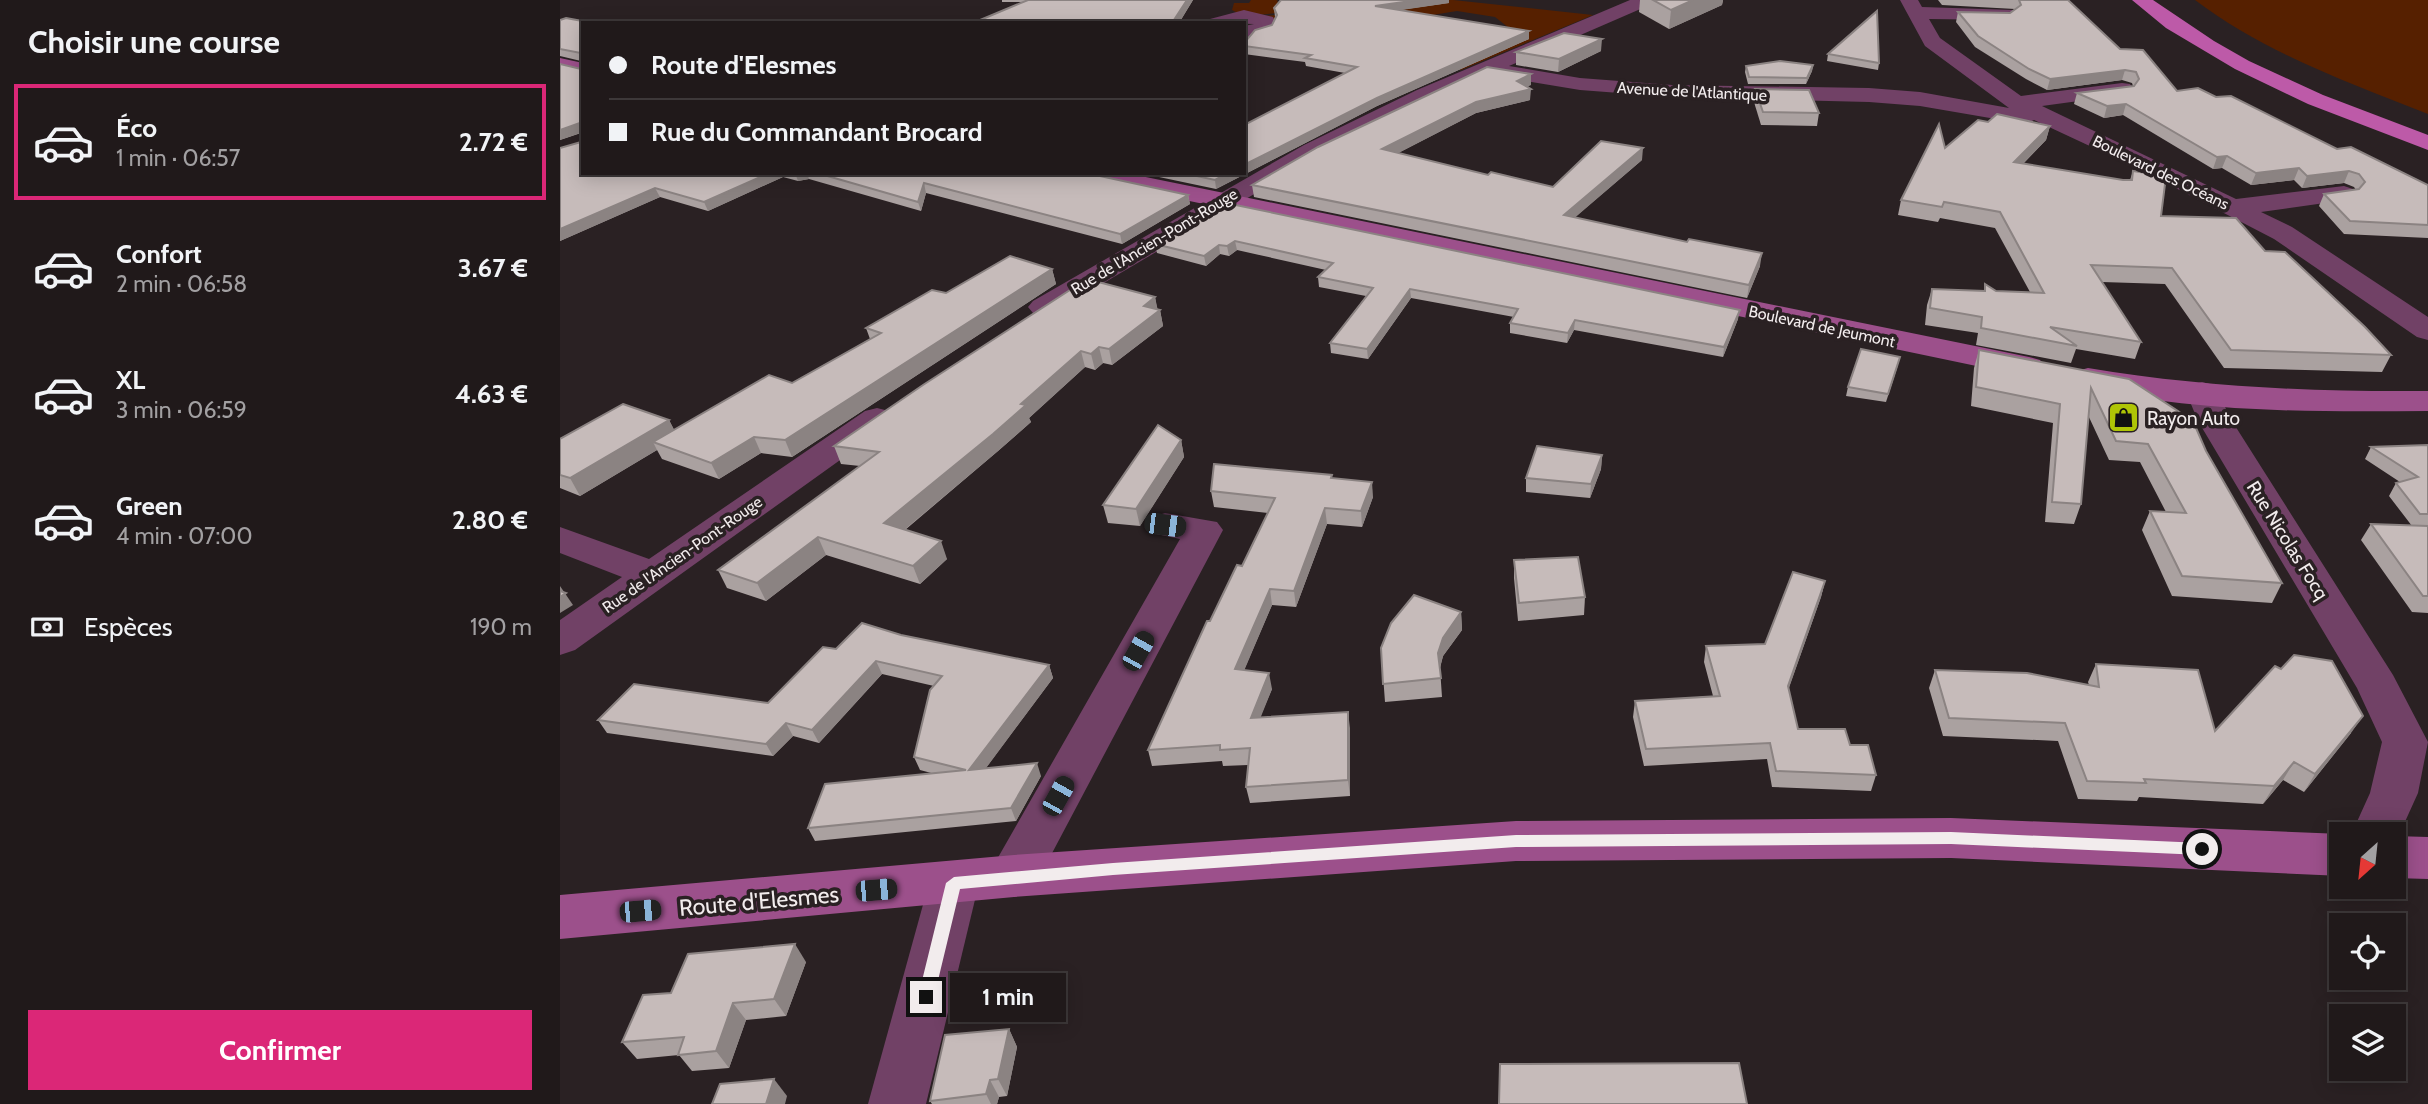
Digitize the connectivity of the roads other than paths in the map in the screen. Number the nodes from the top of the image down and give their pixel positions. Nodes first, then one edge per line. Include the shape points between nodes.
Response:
1 (1225, 0) edge
2 (1646, 0) edge
3 (2141, 0) edge
4 (1913, 6) edge
5 (2007, 14) edge
6 (2196, 14) dead end
7 (1220, 21) edge
8 (1246, 32) edge
9 (1920, 61) junction
10 (560, 64) edge
11 (581, 69) edge
12 (1488, 69) junction
13 (2122, 89) edge
14 (1869, 95) junction
15 (2017, 103) junction
16 (2064, 126) junction
17 (2428, 126) edge
18 (2428, 143) edge
19 (1098, 175) edge
20 (2344, 194) edge
21 (1222, 201) junction
22 (2235, 207) junction
23 (1019, 323) edge
24 (2428, 331) edge
25 (2202, 392) junction
26 (906, 398) edge
27 (2428, 401) edge
28 (1165, 525) dead end
29 (560, 539) edge
30 (654, 575) junction
31 (560, 640) edge
32 (2378, 686) junction
33 (2428, 733) edge
34 (2381, 822) edge
35 (2329, 854) edge
36 (2406, 857) edge
37 (2428, 858) edge
38 (1014, 876) junction
39 (954, 883) junction
40 (560, 917) edge
41 (897, 1104) edge

1 - 7 street
2 - 12 street, Rue de l'Ancien-Pont-Rouge
3 - 18 main road via 2184,30 2266,75
4 - 5 street
4 - 9 street, Boulevard des Océans
6 - 17 main road via 2297,72
7 - 8 street via 1252,16 1266,21 1263,28
9 - 14 street via 1899,84
9 - 15 street, Boulevard des Océans
10 - 11 street
12 - 14 street, Avenue de l'Atlantique via 1646,89
12 - 21 street, Rue de l'Ancien-Pont-Rouge via 1322,145
13 - 15 street
14 - 16 street, Avenue de l'Atlantique via 1960,104
15 - 16 street, Boulevard des Océans
16 - 22 street, Boulevard des Océans
19 - 21 street, Boulevard de Jeumont
20 - 22 street
21 - 23 street, Rue de l'Ancien-Pont-Rouge
21 - 25 street, Boulevard de Jeumont via 2059,373
22 - 24 street, Boulevard des Océans via 2314,253
25 - 27 street, Boulevard de Jeumont via 2352,402
25 - 32 street, Rue Nicolas Focq via 2215,421
26 - 30 street, Rue de l'Ancien-Pont-Rouge
28 - 38 street via 1204,530
29 - 30 street
30 - 31 street, Rue de l'Ancien-Pont-Rouge
32 - 33 street, Rue Nicolas Focq
32 - 34 street, Rue Nicolas Focq via 2405,742 2394,793
35 - 38 street, Route d'Elesmes via 1951,838 1516,841
36 - 37 street
38 - 39 street, Route d'Elesmes
39 - 40 street, Route d'Elesmes
39 - 41 street

